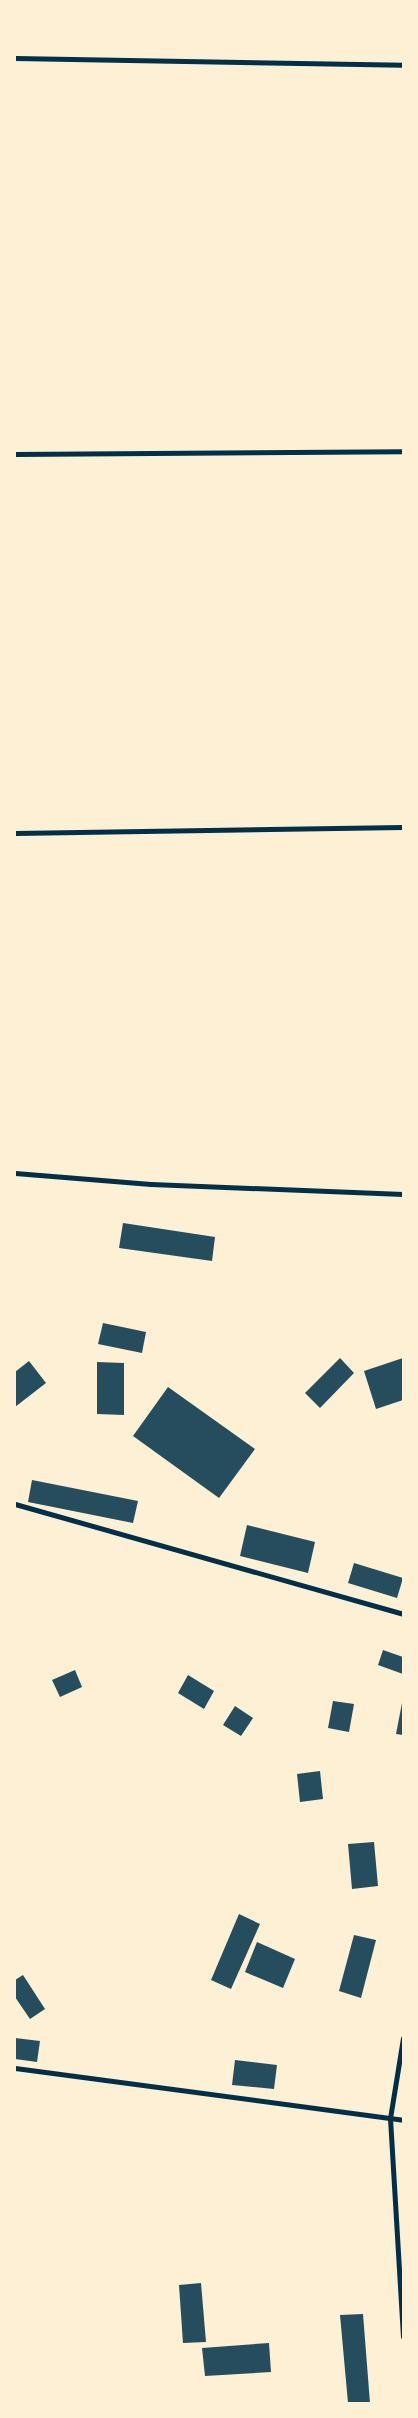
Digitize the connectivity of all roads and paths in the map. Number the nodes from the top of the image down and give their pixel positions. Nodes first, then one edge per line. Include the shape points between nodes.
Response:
1 (15, 58) edge
2 (403, 65) edge
3 (403, 451) edge
4 (15, 454) edge
5 (403, 827) edge
6 (15, 832) edge
7 (15, 1173) edge
8 (403, 1194) edge
9 (15, 1504) edge
10 (403, 1614) edge
11 (403, 2038) edge
12 (15, 2068) edge
13 (390, 2118) junction
14 (403, 2120) edge
15 (403, 2338) edge

1 - 2 street
3 - 4 street
5 - 6 street
7 - 8 street via 151,1184
9 - 10 street
11 - 13 street
12 - 13 street
13 - 14 street
13 - 15 street

